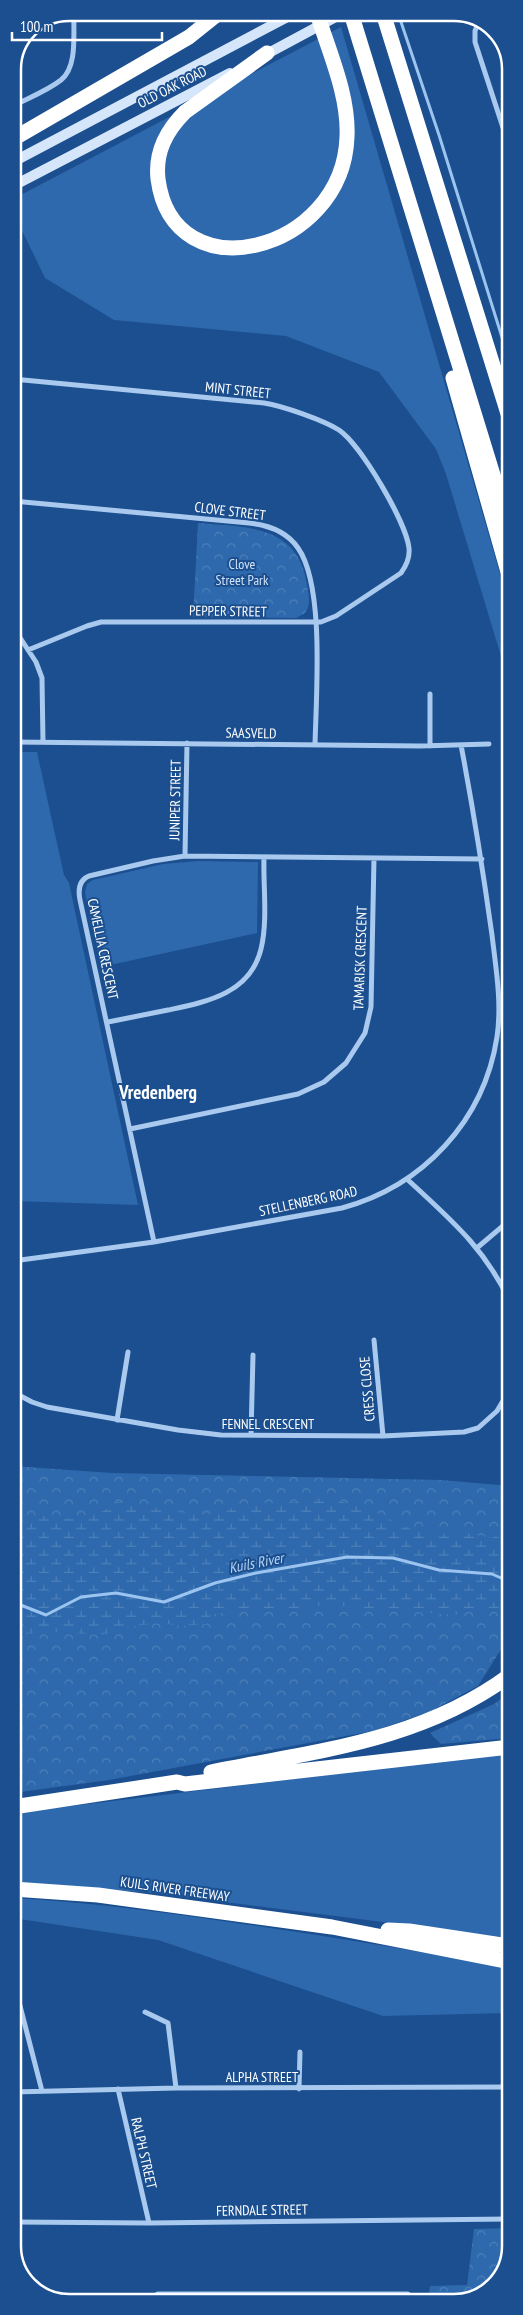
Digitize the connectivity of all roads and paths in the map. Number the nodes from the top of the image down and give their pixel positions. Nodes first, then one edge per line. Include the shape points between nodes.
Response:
1 (73, 21) edge
2 (209, 21) edge
3 (280, 21) edge
4 (319, 21) edge
5 (328, 21) edge
6 (354, 21) edge
7 (385, 21) edge
8 (476, 27) edge
9 (267, 53) junction
10 (21, 101) edge
11 (502, 127) edge
12 (21, 134) edge
13 (21, 157) edge
14 (401, 172) junction
15 (21, 181) edge
16 (21, 380) edge
17 (502, 394) edge
18 (21, 502) edge
19 (502, 504) edge
20 (502, 551) edge
21 (408, 558) joint
22 (316, 624) junction
23 (21, 639) edge
24 (28, 650) junction
25 (430, 694) dead end
26 (21, 742) edge
27 (42, 742) junction
28 (186, 743) junction
29 (489, 744) dead end
30 (316, 745) junction
31 (461, 745) junction
32 (430, 746) junction
33 (185, 856) junction
34 (264, 857) junction
35 (374, 858) junction
36 (482, 859) junction
37 (108, 1022) junction
38 (130, 1129) junction
39 (408, 1180) junction
40 (502, 1227) edge
41 (154, 1242) junction
42 (478, 1247) junction
43 (21, 1261) edge
44 (502, 1284) edge
45 (374, 1340) dead end
46 (128, 1352) dead end
47 (253, 1355) dead end
48 (21, 1397) edge
49 (502, 1403) edge
50 (117, 1420) junction
51 (251, 1435) junction
52 (383, 1436) junction
53 (502, 1681) edge
54 (502, 1748) edge
55 (177, 1782) junction
56 (21, 1806) edge
57 (21, 1890) edge
58 (332, 1927) junction
59 (502, 1945) edge
60 (502, 1960) edge
61 (21, 2010) edge
62 (145, 2012) dead end
63 (300, 2052) dead end
64 (502, 2087) edge
65 (176, 2088) junction
66 (118, 2089) junction
67 (299, 2089) junction
68 (42, 2091) junction
69 (21, 2092) edge
70 (502, 2219) edge
71 (21, 2222) edge
72 (149, 2223) junction
73 (158, 2294) edge
74 (389, 2294) edge
75 (389, 2294) edge
76 (408, 2294) edge

1 - 10 street via 71,59 65,76
2 - 12 highway via 189,37
3 - 13 main road, OLD OAK ROAD
4 - 9 highway via 342,94 347,123 346,153 334,187 309,219 282,237 237,248 205,243 183,230 165,205 158,175 161,146 173,124 185,112
5 - 9 main road, OLD OAK ROAD
6 - 14 highway
7 - 17 highway
8 - 11 street via 475,42
9 - 15 main road, OLD OAK ROAD
14 - 19 highway
14 - 20 highway via 396,181
16 - 21 street, MINT STREET via 264,402 334,427 347,437 386,491 408,544
18 - 22 street, CLOVE STREET via 249,522 275,529 293,542 307,563
21 - 22 street, PEPPER STREET via 401,574 336,616
22 - 24 street, PEPPER STREET via 101,622
22 - 30 street, CLOVE STREET
23 - 24 street
24 - 27 street via 43,684
25 - 32 street
26 - 27 street, SAASVELD
27 - 28 street, SAASVELD
28 - 30 street, SAASVELD
28 - 33 street, JUNIPER STREET
29 - 31 street, SAASVELD
30 - 32 street, SAASVELD
31 - 32 street, SAASVELD
31 - 36 street, STELLENBERG ROAD
33 - 34 street, CAMELLIA CRESCENT
33 - 37 street, CAMELLIA CRESCENT via 89,876 81,882 80,900
34 - 35 street, CAMELLIA CRESCENT
34 - 37 street via 262,943 257,959 242,982 226,994 207,1001
35 - 36 street, CAMELLIA CRESCENT
35 - 38 street, TAMARISK CRESCENT via 372,1007 365,1033 346,1064 324,1082 298,1094
36 - 39 street, STELLENBERG ROAD via 499,994 495,1050 482,1090 462,1126 434,1158
37 - 38 street, CAMELLIA CRESCENT
38 - 41 street, CAMELLIA CRESCENT
39 - 41 street, STELLENBERG ROAD via 379,1196 342,1208
39 - 42 street
40 - 42 street
41 - 43 street, STELLENBERG ROAD
42 - 44 street
45 - 52 street, CRESS CLOSE
46 - 50 street
47 - 51 street
48 - 50 street, FENNEL CRESCENT via 47,1407
49 - 52 street, FENNEL CRESCENT via 478,1428 464,1432
50 - 51 street, FENNEL CRESCENT via 207,1434
51 - 52 street, FENNEL CRESCENT
53 - 55 highway via 448,1713 379,1738 184,1777
54 - 55 highway via 185,1784
55 - 56 highway
57 - 58 highway, KUILS RIVER FREEWAY via 107,1896
58 - 59 highway via 410,1931
58 - 60 highway
61 - 68 street
62 - 65 street via 168,2022
63 - 67 street
64 - 67 street, ALPHA STREET
65 - 66 street, ALPHA STREET
65 - 67 street, ALPHA STREET
66 - 68 street, ALPHA STREET
66 - 72 street, RALPH STREET
68 - 69 street, ALPHA STREET
70 - 72 street, FERNDALE STREET
71 - 72 street, FERNDALE STREET
73 - 74 street
75 - 76 street

